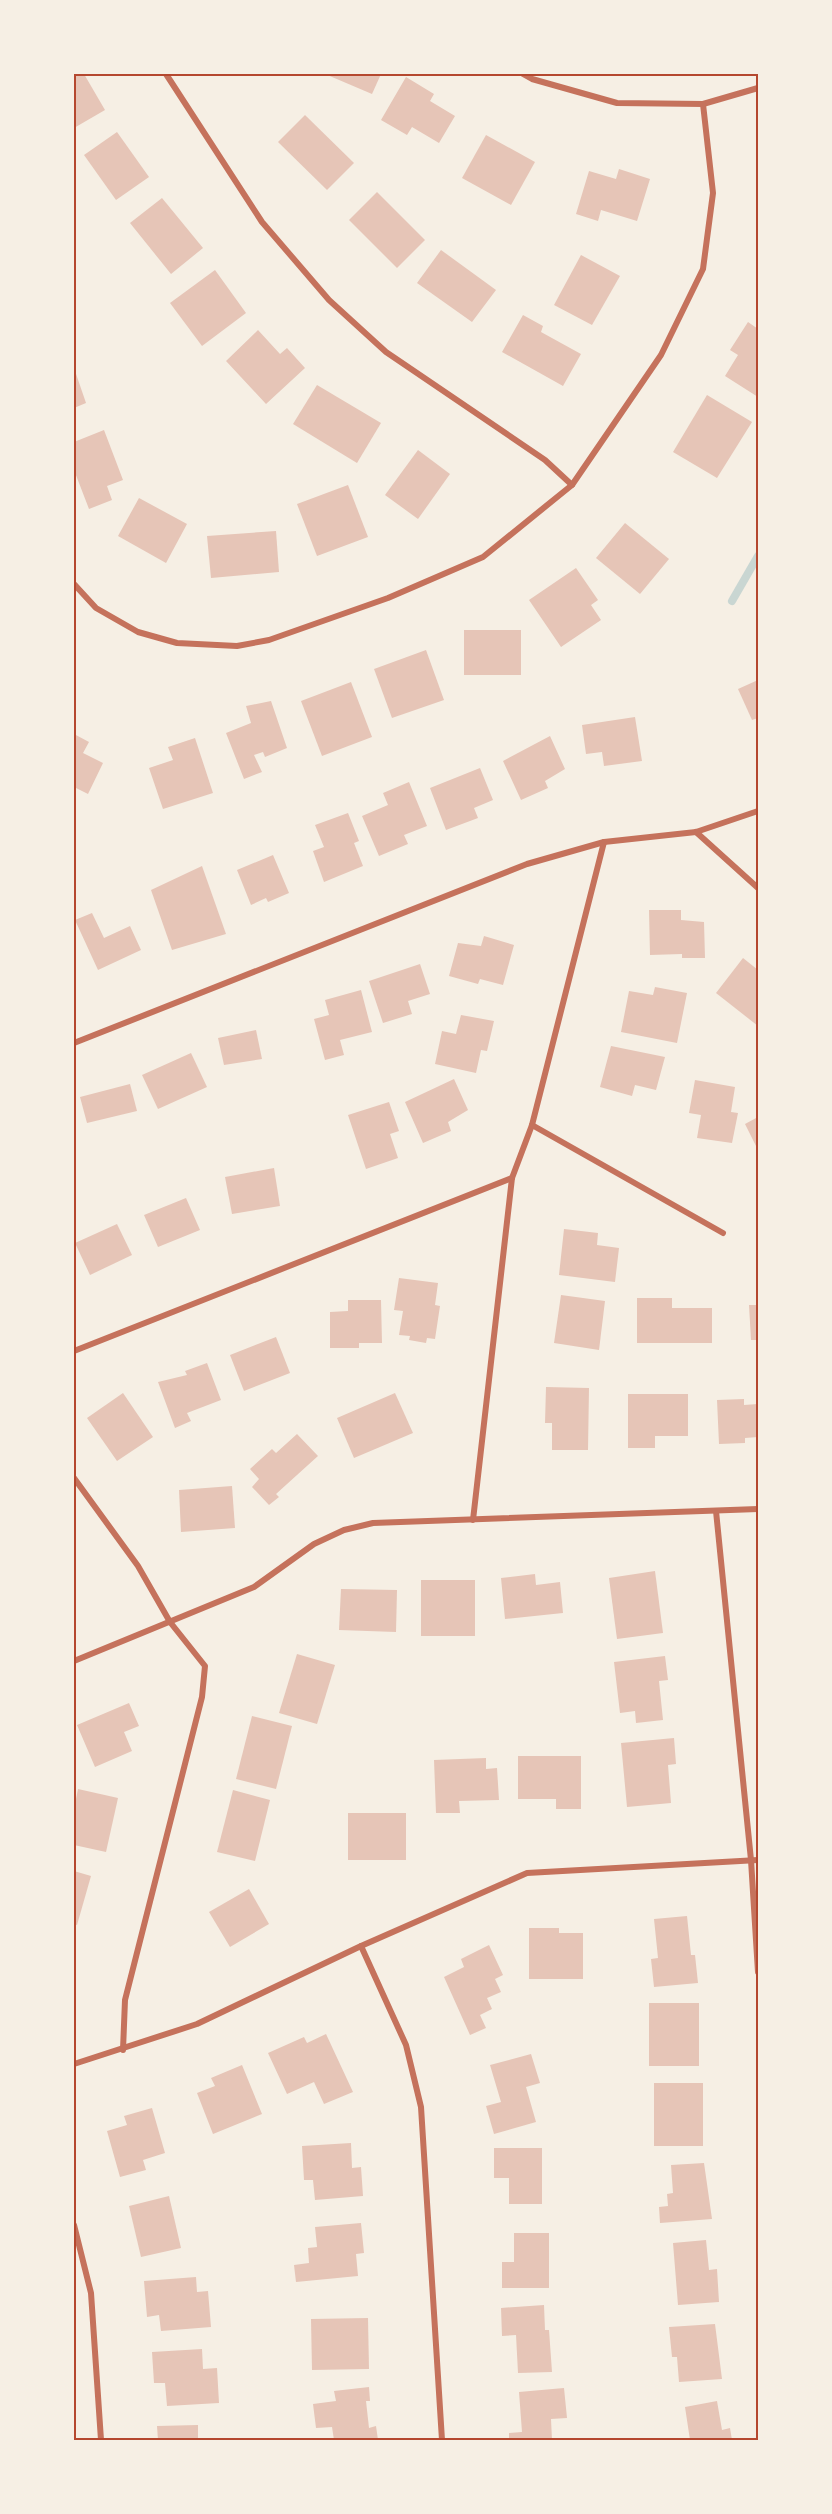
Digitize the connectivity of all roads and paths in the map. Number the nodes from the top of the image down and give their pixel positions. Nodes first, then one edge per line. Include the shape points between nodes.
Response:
1 (166, 74) edge
2 (524, 74) edge
3 (759, 88) edge
4 (703, 104) junction
5 (572, 486) junction
6 (74, 584) edge
7 (759, 811) edge
8 (696, 832) junction
9 (604, 842) junction
10 (759, 888) edge
11 (74, 1042) edge
12 (532, 1125) junction
13 (512, 1178) junction
14 (723, 1233) dead end
15 (74, 1351) edge
16 (74, 1478) edge
17 (759, 1509) edge
18 (716, 1511) junction
19 (473, 1520) junction
20 (170, 1622) junction
21 (74, 1660) edge
22 (751, 1860) junction
23 (759, 1860) edge
24 (361, 1946) junction
25 (759, 1972) edge
26 (123, 2050) junction
27 (74, 2064) edge
28 (74, 2225) edge
29 (101, 2440) edge
30 (442, 2440) edge

1 - 5 street via 262,222 329,300 386,352 545,460
2 - 4 street via 617,103
3 - 4 street
4 - 5 street via 713,193 703,269 661,355
5 - 6 street via 483,557 388,598 269,640 237,646 177,643 138,632 96,608
7 - 8 street
8 - 9 street
8 - 10 street
9 - 11 street via 527,864
9 - 12 street
12 - 13 street
12 - 14 street
13 - 15 street
13 - 19 street
16 - 20 street via 138,1566
17 - 18 street
18 - 19 street
18 - 22 street
19 - 20 street via 374,1523 344,1530 314,1544 254,1587
20 - 21 street
20 - 26 street via 205,1666 202,1697 125,2000
22 - 23 street
22 - 24 street via 527,1873
22 - 25 street
24 - 26 street via 197,2024
24 - 30 street via 406,2045 421,2107
26 - 27 street
28 - 29 street via 91,2293

